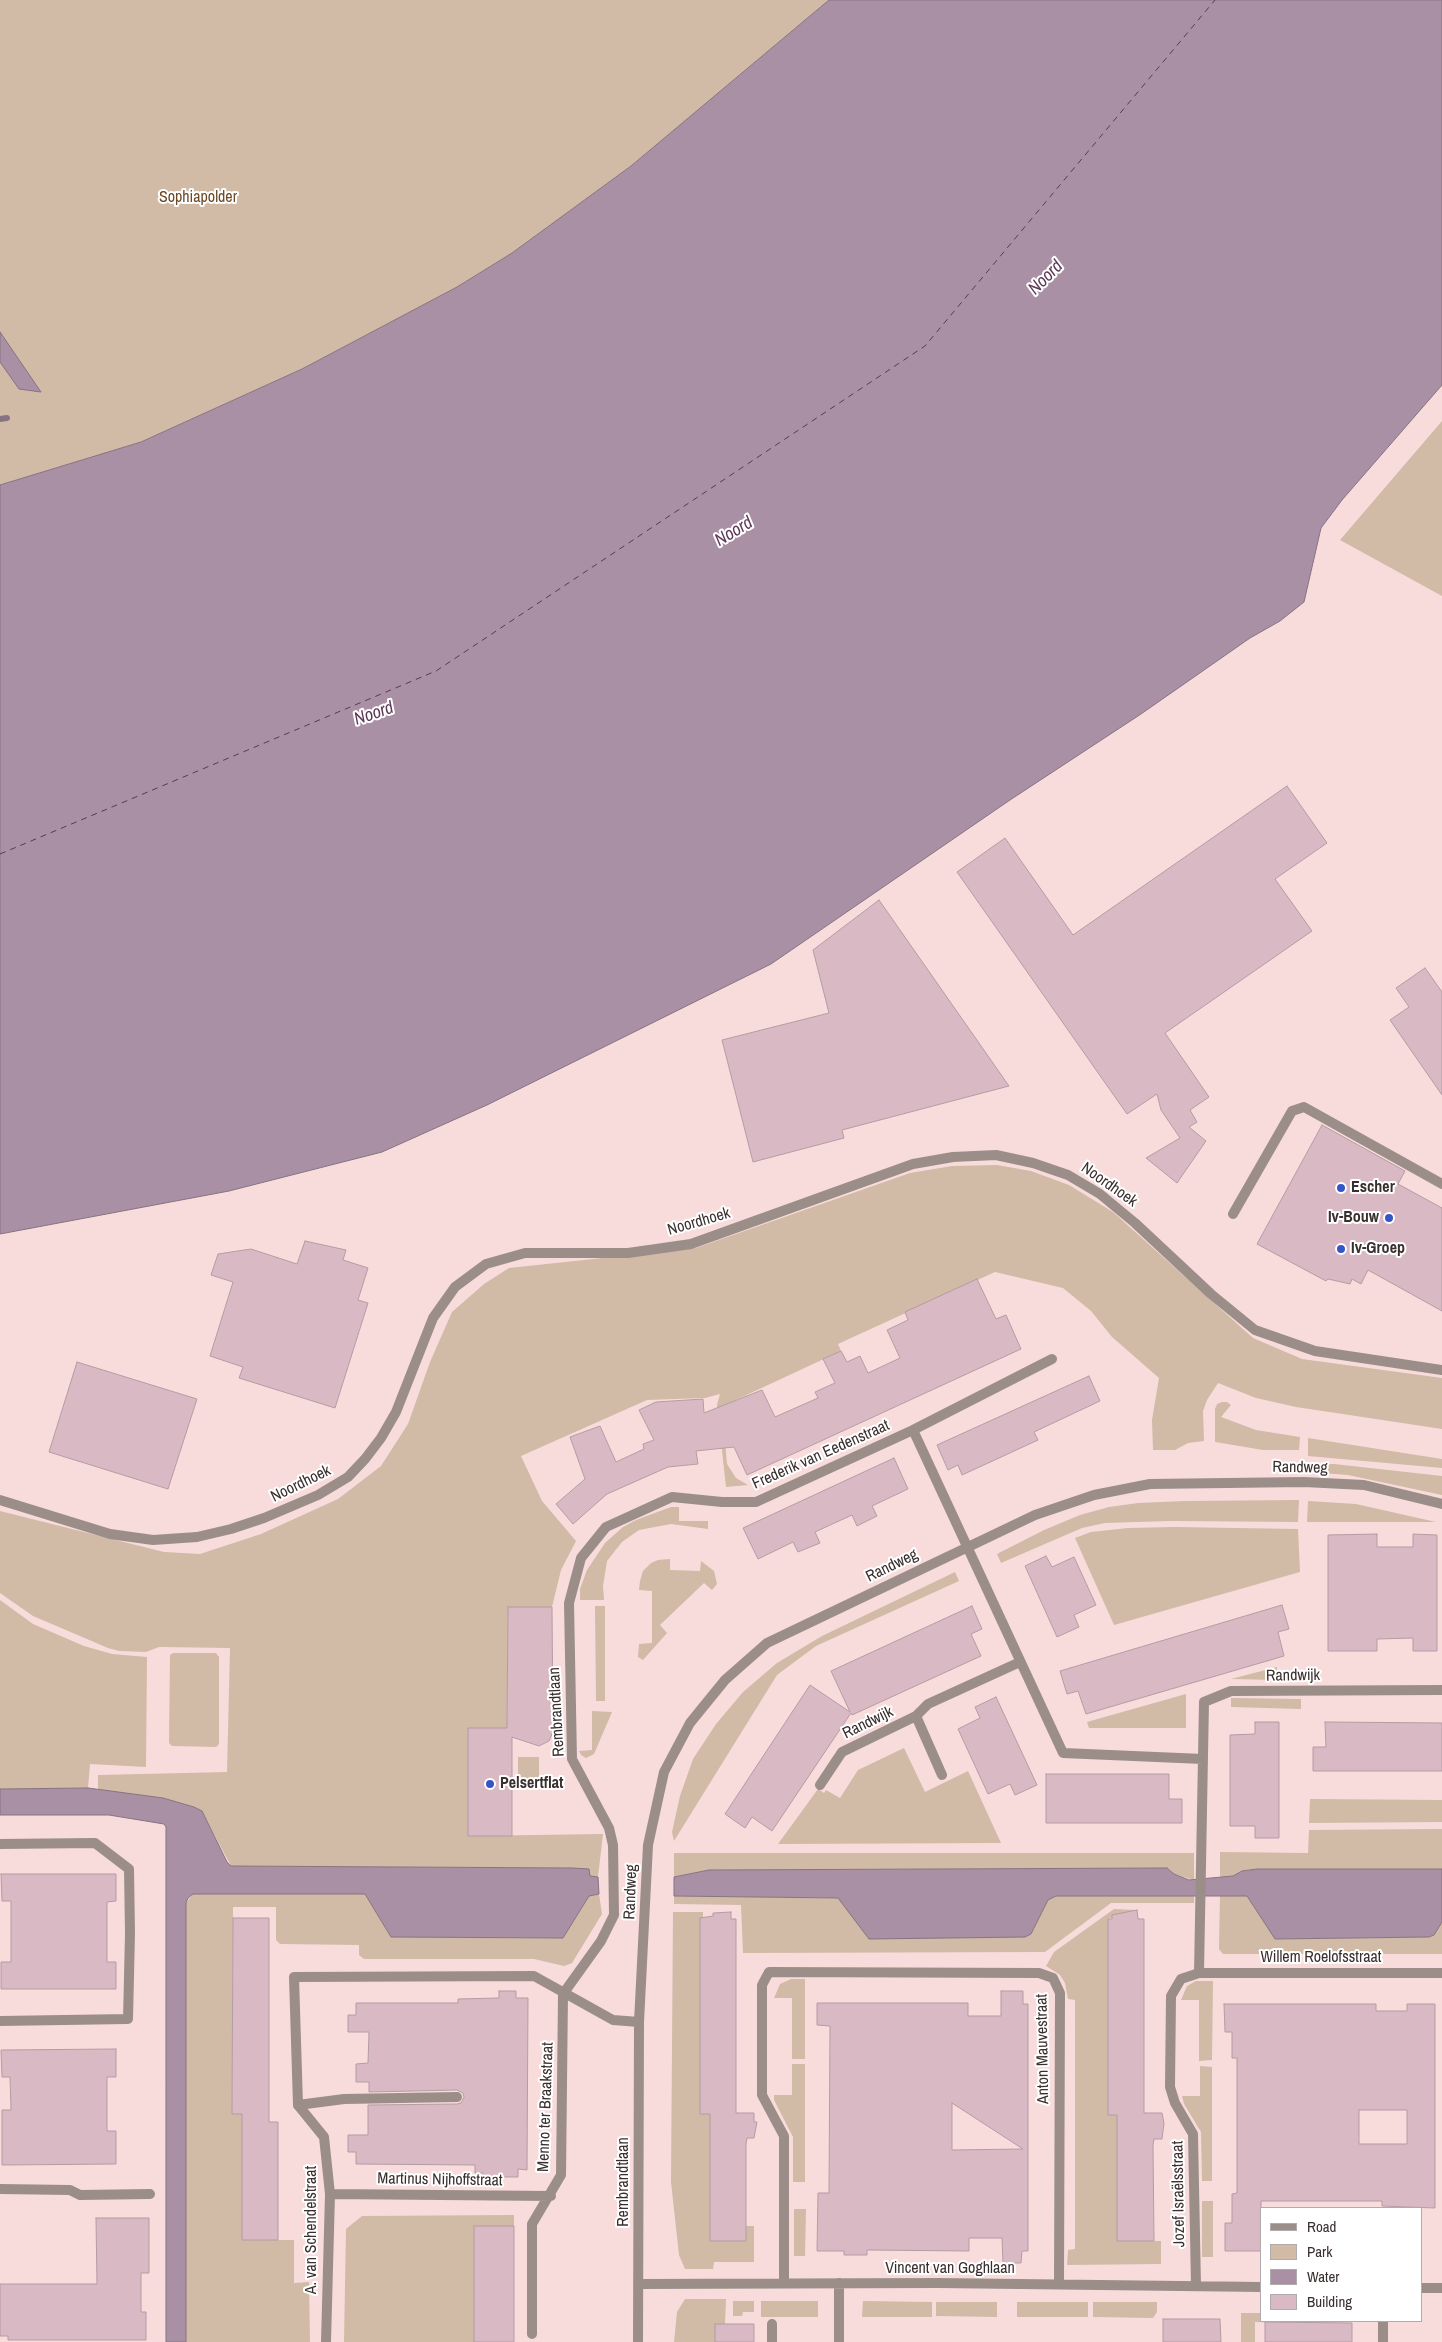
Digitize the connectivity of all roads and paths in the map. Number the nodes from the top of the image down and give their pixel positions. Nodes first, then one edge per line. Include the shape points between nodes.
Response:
1 (1442, 1184) edge
2 (1232, 1214) dead end
3 (1052, 1359) dead end
4 (1442, 1370) edge
5 (913, 1430) junction
6 (0, 1500) edge
7 (1442, 1504) edge
8 (968, 1545) junction
9 (572, 1586) joint
10 (1020, 1662) junction
11 (1442, 1690) edge
12 (916, 1716) junction
13 (1203, 1759) junction
14 (942, 1775) dead end
15 (820, 1785) dead end
16 (0, 1844) edge
17 (1199, 1973) junction
18 (1442, 1973) edge
19 (563, 1994) junction
20 (0, 2021) edge
21 (639, 2022) junction
22 (457, 2098) dead end
23 (298, 2105) junction
24 (0, 2189) edge
25 (150, 2194) dead end
26 (330, 2194) junction
27 (551, 2196) junction
28 (784, 2283) junction
29 (839, 2283) junction
30 (639, 2284) junction
31 (1058, 2284) junction
32 (1196, 2286) junction
33 (1260, 2287) edge
34 (1422, 2288) edge
35 (1442, 2288) edge
36 (1383, 2322) edge
37 (772, 2324) dead end
38 (532, 2334) dead end
39 (326, 2342) edge
40 (638, 2342) edge
41 (772, 2342) edge
42 (839, 2342) edge
43 (1383, 2342) edge

1 - 2 street via 1304,1107 1292,1111
3 - 5 street, Frederik van Eedenstraat
4 - 6 street, Noordhoek via 1315,1351 1255,1330 1211,1294 1135,1222 1100,1194 1068,1175 996,1155 953,1157 913,1164 691,1244 628,1253 525,1252 486,1264 455,1287 433,1318 396,1412 365,1459 348,1477 318,1495 264,1518 196,1536 153,1540 110,1534
5 - 8 street, Frederik van Eedenstraat
5 - 9 street, Frederik van Eedenstraat via 756,1502 672,1497 647,1508 606,1527 581,1558
7 - 8 street, Randweg via 1364,1486 1304,1482 1150,1484 1094,1495 1043,1512
8 - 10 street
8 - 21 street, Randweg via 767,1643 725,1680 690,1723 664,1772 648,1845
9 - 19 street, Rembrandtlaan via 569,1603 572,1758 609,1828 613,1845 614,1915
10 - 12 street, Randwijk via 928,1704
10 - 13 street via 1063,1753
11 - 13 street, Randwijk via 1231,1692 1204,1702
12 - 14 street, Randwijk
12 - 15 street, Randwijk via 842,1752
13 - 17 street, Randwijk
16 - 20 street via 95,1844 129,1868 130,1933 128,2019
17 - 18 street, Willem Roelofsstraat
17 - 32 street, Jozef Israëlsstraat via 1181,1979 1171,1996 1170,2087 1175,2103 1193,2134
19 - 21 street via 613,2020
19 - 23 street via 534,1976 294,1977
19 - 27 street, Menno ter Braakstraat via 562,2176
21 - 30 street, Rembrandtlaan
22 - 23 street via 344,2099
23 - 26 street, A. van Schendelstraat via 324,2137
24 - 25 street
26 - 27 street, Martinus Nijhoffstraat
26 - 39 street, A. van Schendelstraat
27 - 38 street, Menno ter Braakstraat via 532,2224
28 - 29 street, Vincent van Goghlaan
28 - 30 street, Vincent van Goghlaan
28 - 31 street, Anton Mauvestraat via 784,2136 762,2096 762,1985 769,1972 1039,1973 1053,1978 1060,1993
29 - 31 street, Vincent van Goghlaan
29 - 42 street
30 - 40 street, Rembrandtlaan
31 - 32 street, Vincent van Goghlaan
32 - 33 street, Vincent van Goghlaan
34 - 35 street
36 - 43 street
37 - 41 street

